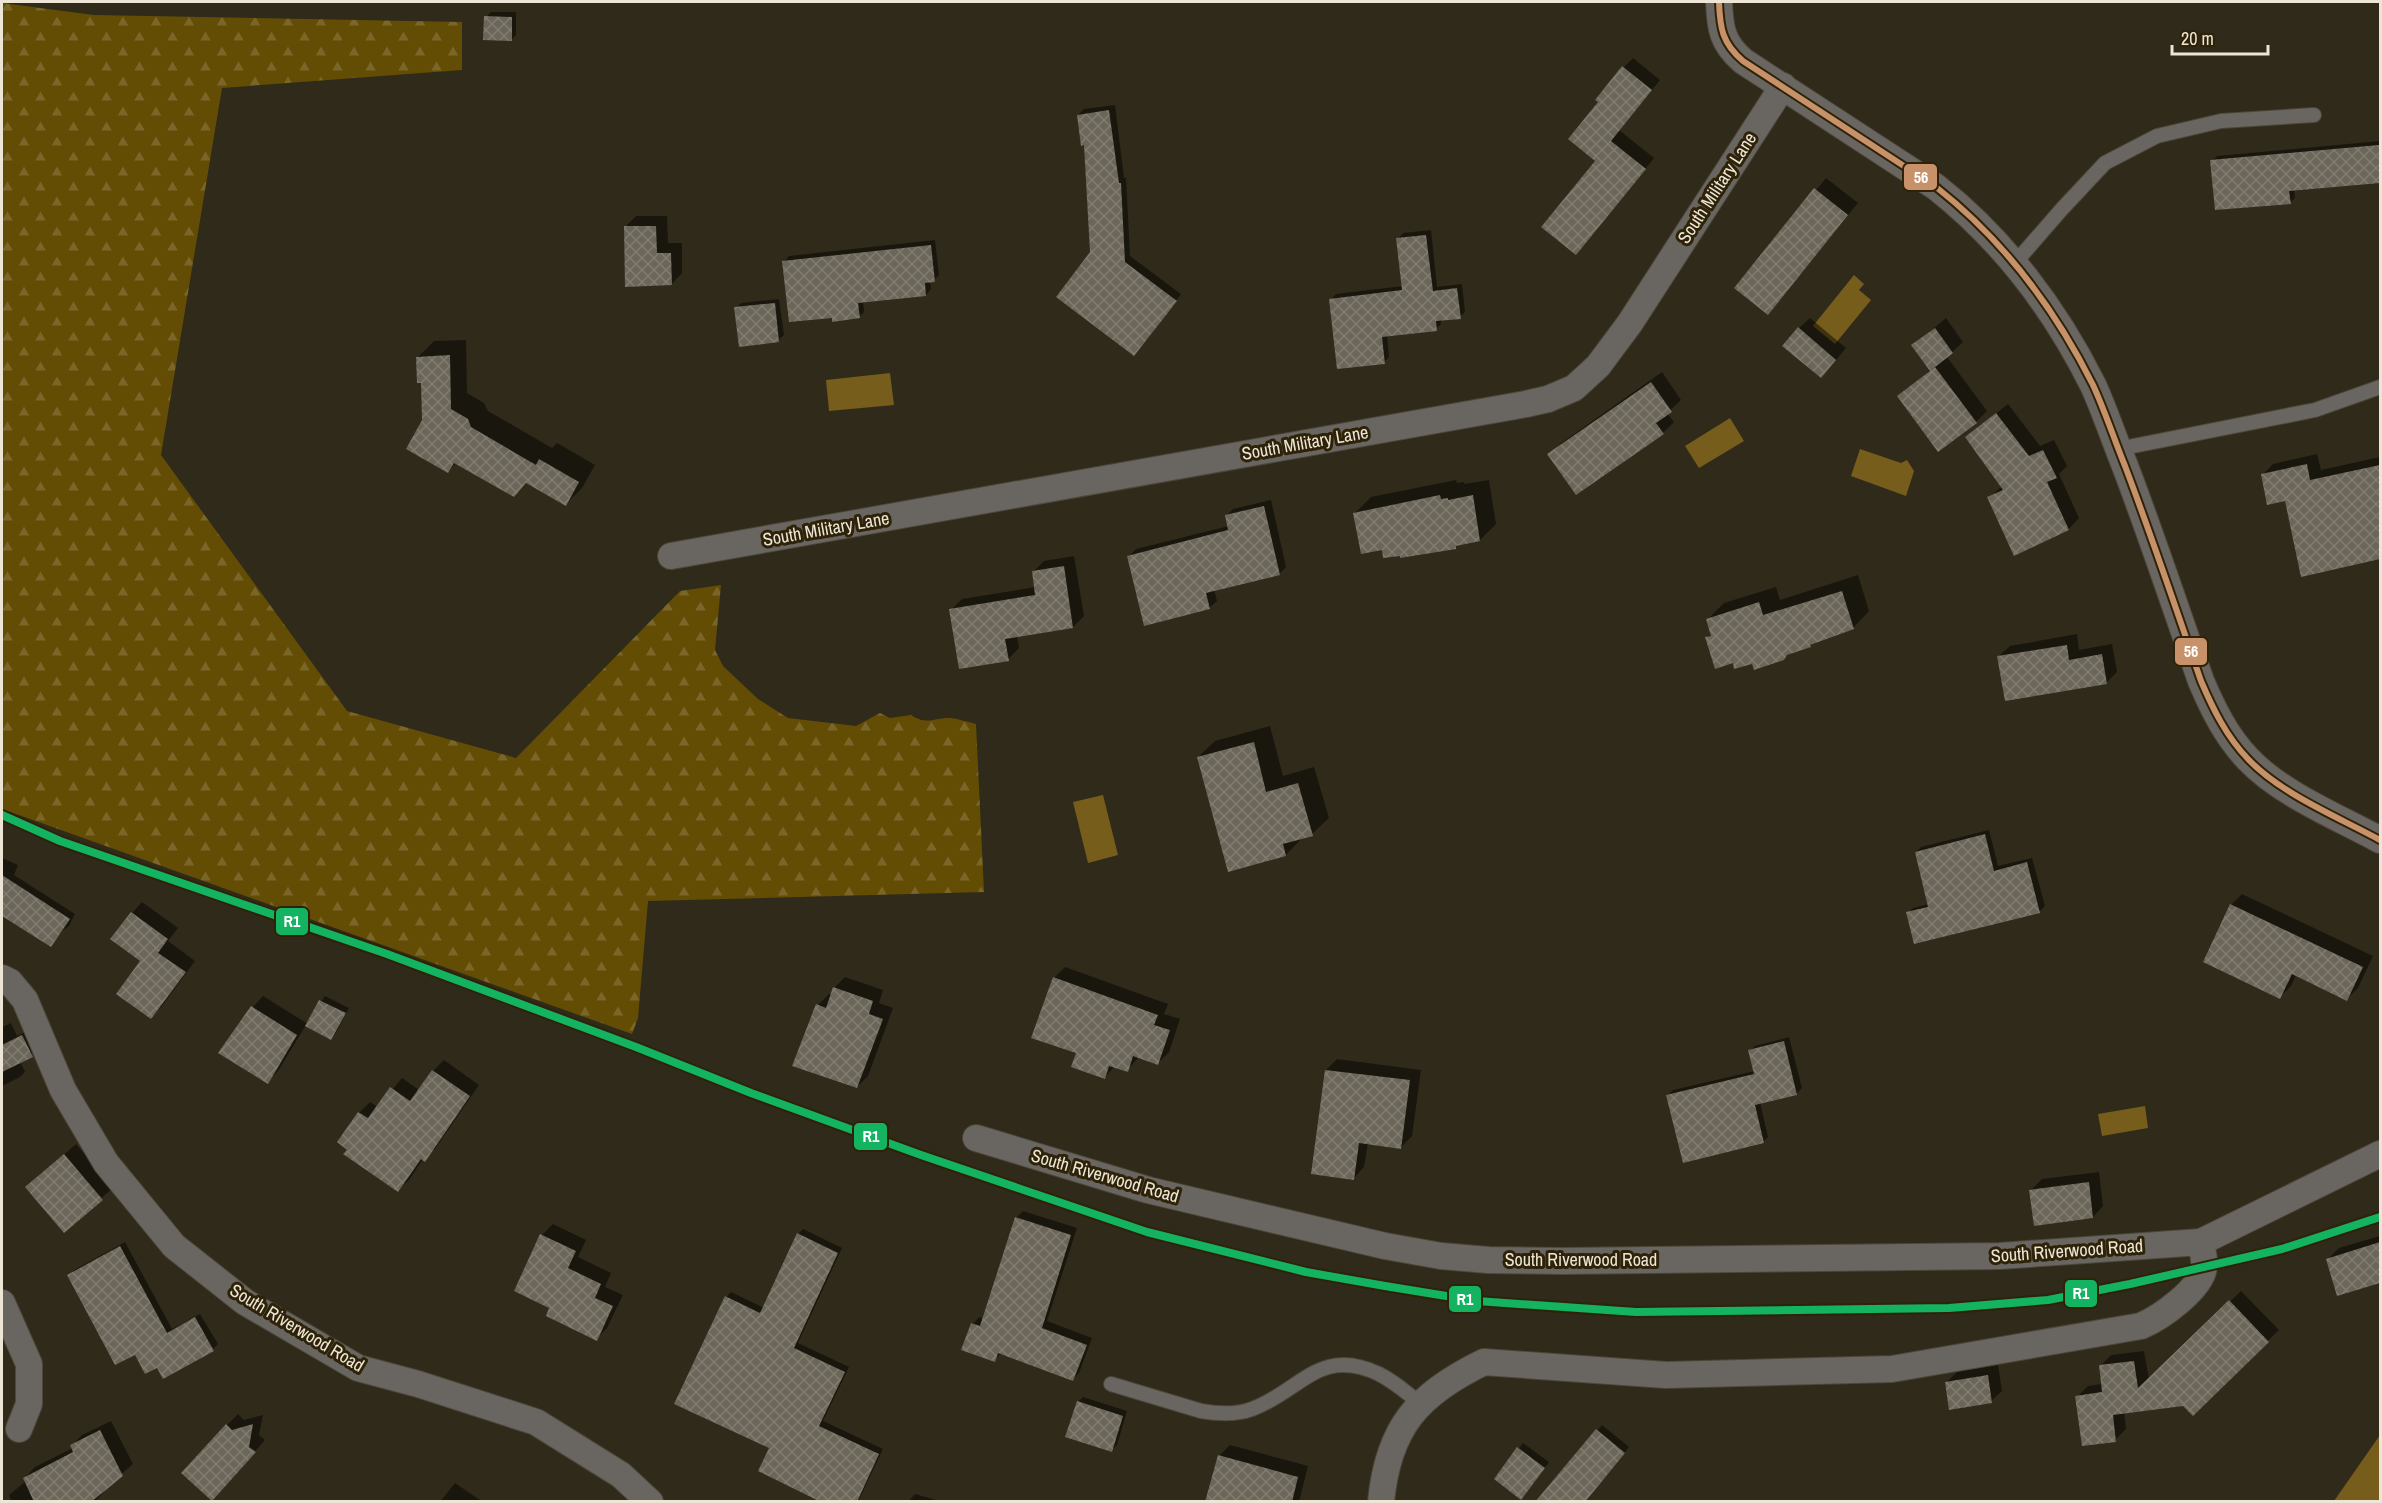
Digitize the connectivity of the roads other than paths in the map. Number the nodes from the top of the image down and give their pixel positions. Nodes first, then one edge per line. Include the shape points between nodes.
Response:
1 (1719, 2) edge
2 (1783, 86) junction
3 (2314, 115) dead end
4 (2014, 264) junction
5 (2380, 387) edge
6 (2118, 448) junction
7 (671, 556) dead end
8 (2380, 840) edge
9 (2, 978) edge
10 (976, 1138) dead end
11 (2380, 1154) edge
12 (2201, 1242) junction
13 (2, 1303) edge
14 (1111, 1384) dead end
15 (1421, 1404) junction
16 (19, 1429) dead end
17 (650, 1502) edge
18 (1381, 1502) edge

1 - 2 street via 1722,30 1732,51
2 - 4 street via 1962,207
2 - 7 street, South Military Lane via 1598,366 1574,388 1548,399
3 - 4 lane via 2222,121 2157,136 2105,164
4 - 6 street via 2062,331 2093,386
5 - 6 lane via 2315,410
6 - 8 street via 2201,681 2228,735 2270,779
9 - 17 street, South Riverwood Road via 25,1000 63,1090 106,1163 174,1246 245,1302 358,1368 536,1422 621,1475
10 - 12 street, South Riverwood Road via 1148,1190 1385,1246 1477,1259 2000,1256
11 - 12 street, South Riverwood Road
12 - 15 street via 2205,1267 2193,1287 2157,1320 2141,1326 1892,1369 1666,1375 1484,1362 1462,1373
13 - 16 street via 29,1364 29,1404
14 - 15 lane via 1215,1414 1240,1413 1263,1405 1323,1368 1344,1365 1380,1375
15 - 18 street via 1392,1444

